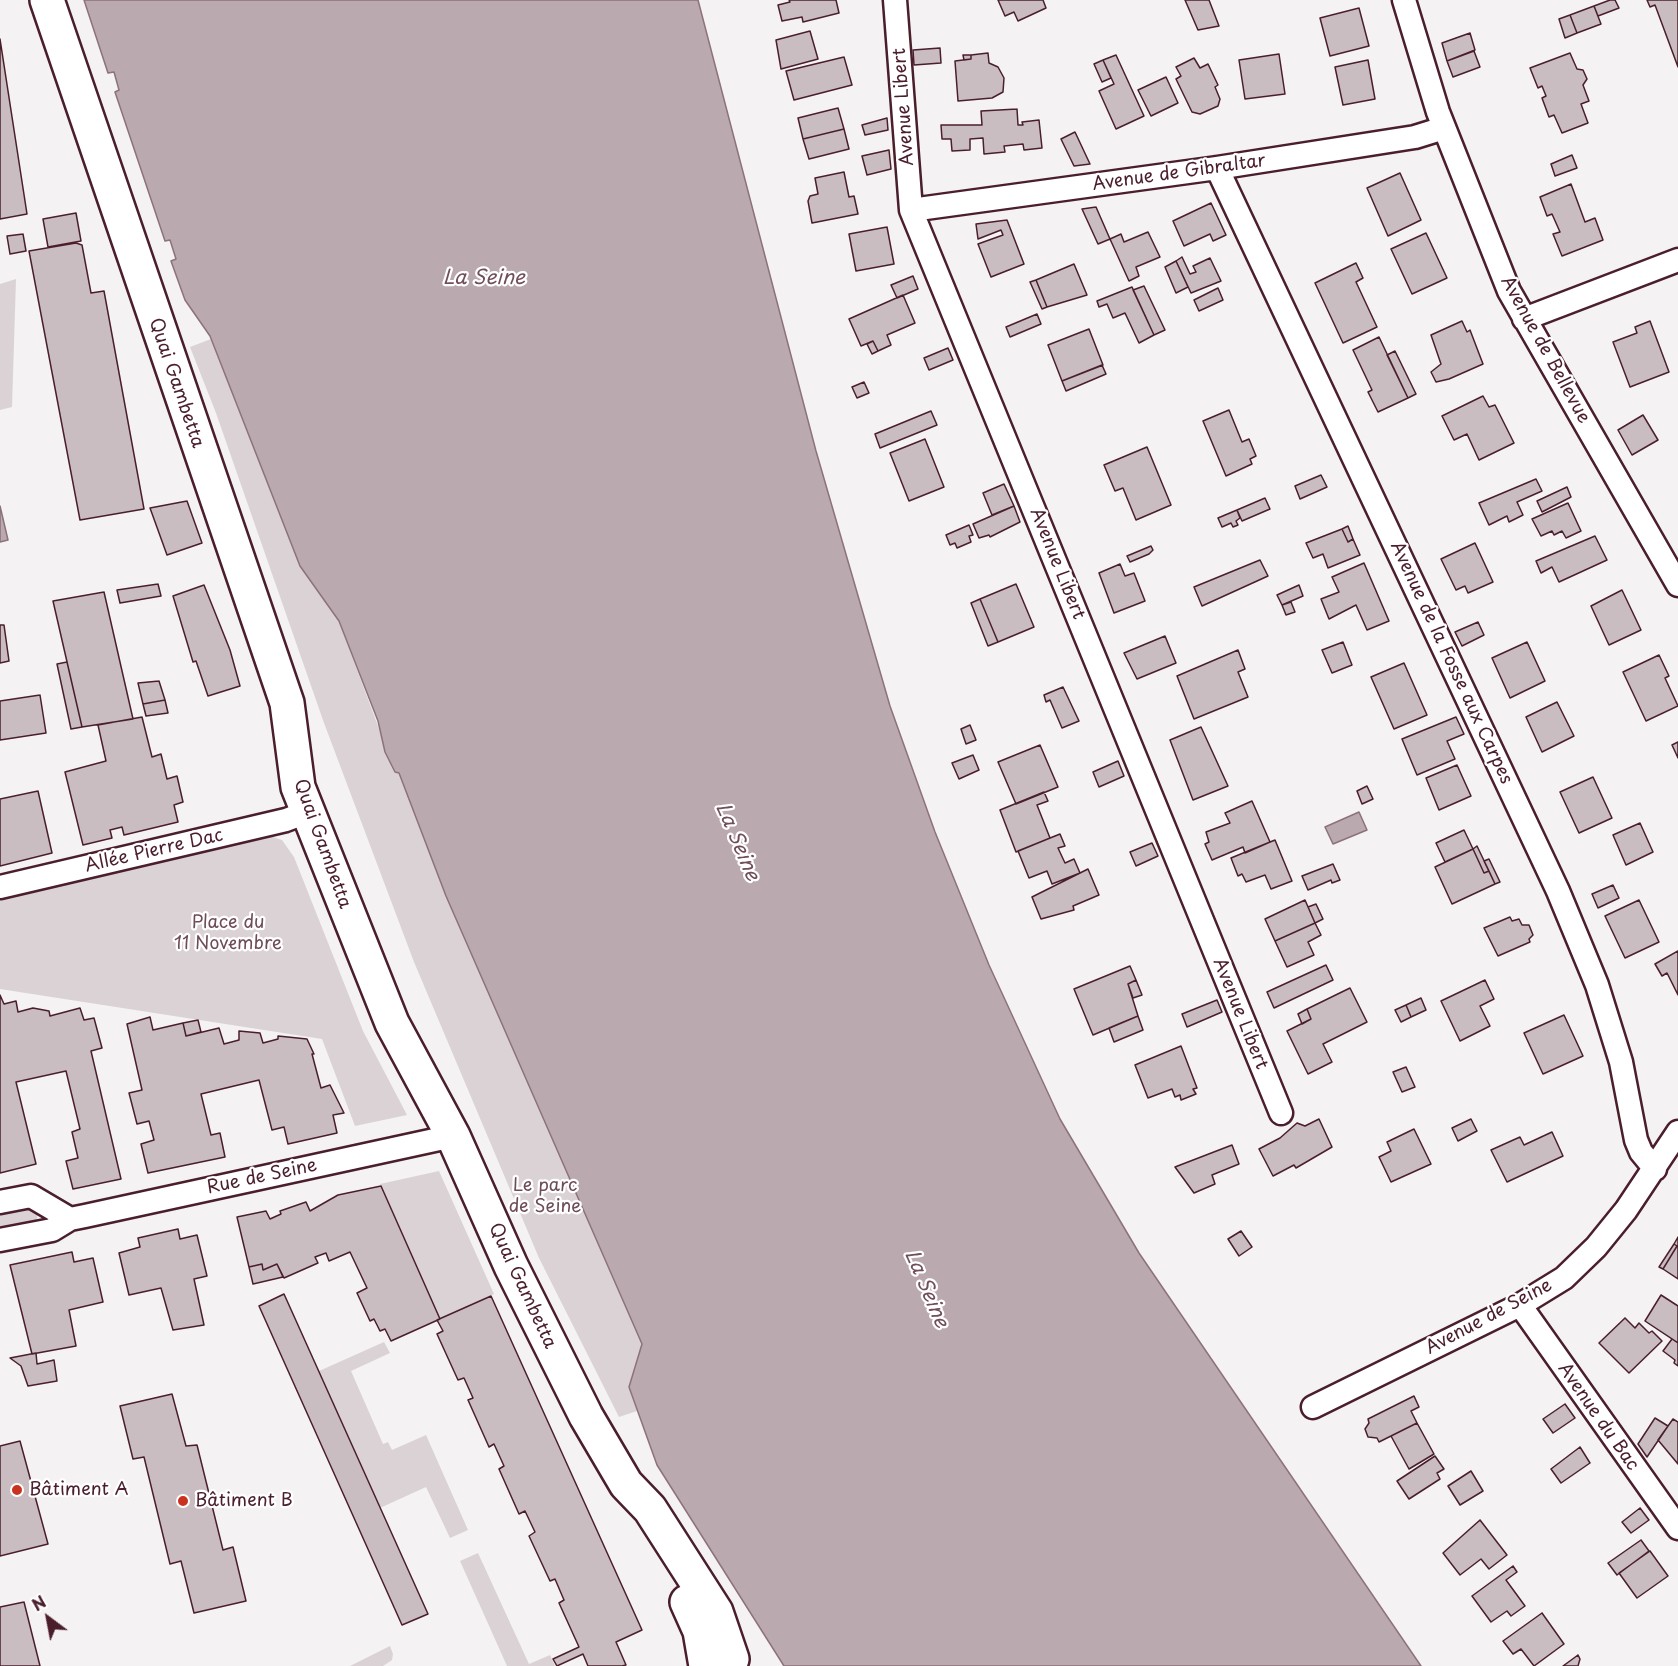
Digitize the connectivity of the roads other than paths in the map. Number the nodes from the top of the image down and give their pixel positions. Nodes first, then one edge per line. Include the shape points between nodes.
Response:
1 (47, 0) edge
2 (895, 0) edge
3 (1404, 0) edge
4 (1444, 128) junction
5 (1217, 168) junction
6 (911, 210) junction
7 (1678, 260) edge
8 (1524, 319) junction
9 (1678, 585) edge
10 (307, 812) junction
11 (0, 887) edge
12 (1281, 1113) dead end
13 (1678, 1132) edge
14 (453, 1136) junction
15 (1655, 1168) junction
16 (0, 1202) edge
17 (70, 1219) junction
18 (0, 1240) edge
19 (1520, 1305) junction
20 (1313, 1407) dead end
21 (1678, 1528) edge
22 (722, 1664) edge

1 - 10 main road, Quai Gambetta via 287,703 298,787
2 - 6 street, Avenue Libert
3 - 4 street, Avenue de Bellevue
4 - 5 street, Avenue de Gibraltar via 1415,137
4 - 8 street, Avenue de Bellevue via 1509,291
5 - 6 street, Avenue de Gibraltar
5 - 15 street, Avenue de la Fosse aux Carpes via 1558,891 1597,985 1621,1062 1636,1140
6 - 12 street, Avenue Libert
7 - 8 street
8 - 9 street, Avenue de Bellevue
10 - 11 street, Allée Pierre Dac
10 - 14 main road, Quai Gambetta via 392,1023
13 - 15 street, Avenue de Seine
14 - 17 street, Rue de Seine
14 - 22 main road, Quai Gambetta via 586,1416 626,1484 650,1509 716,1612
15 - 19 street, Avenue de Seine via 1596,1247 1564,1278
16 - 17 street via 31,1197
17 - 18 street, Rue de Seine via 52,1230
19 - 20 street, Avenue de Seine
19 - 21 street, Avenue du Bac

